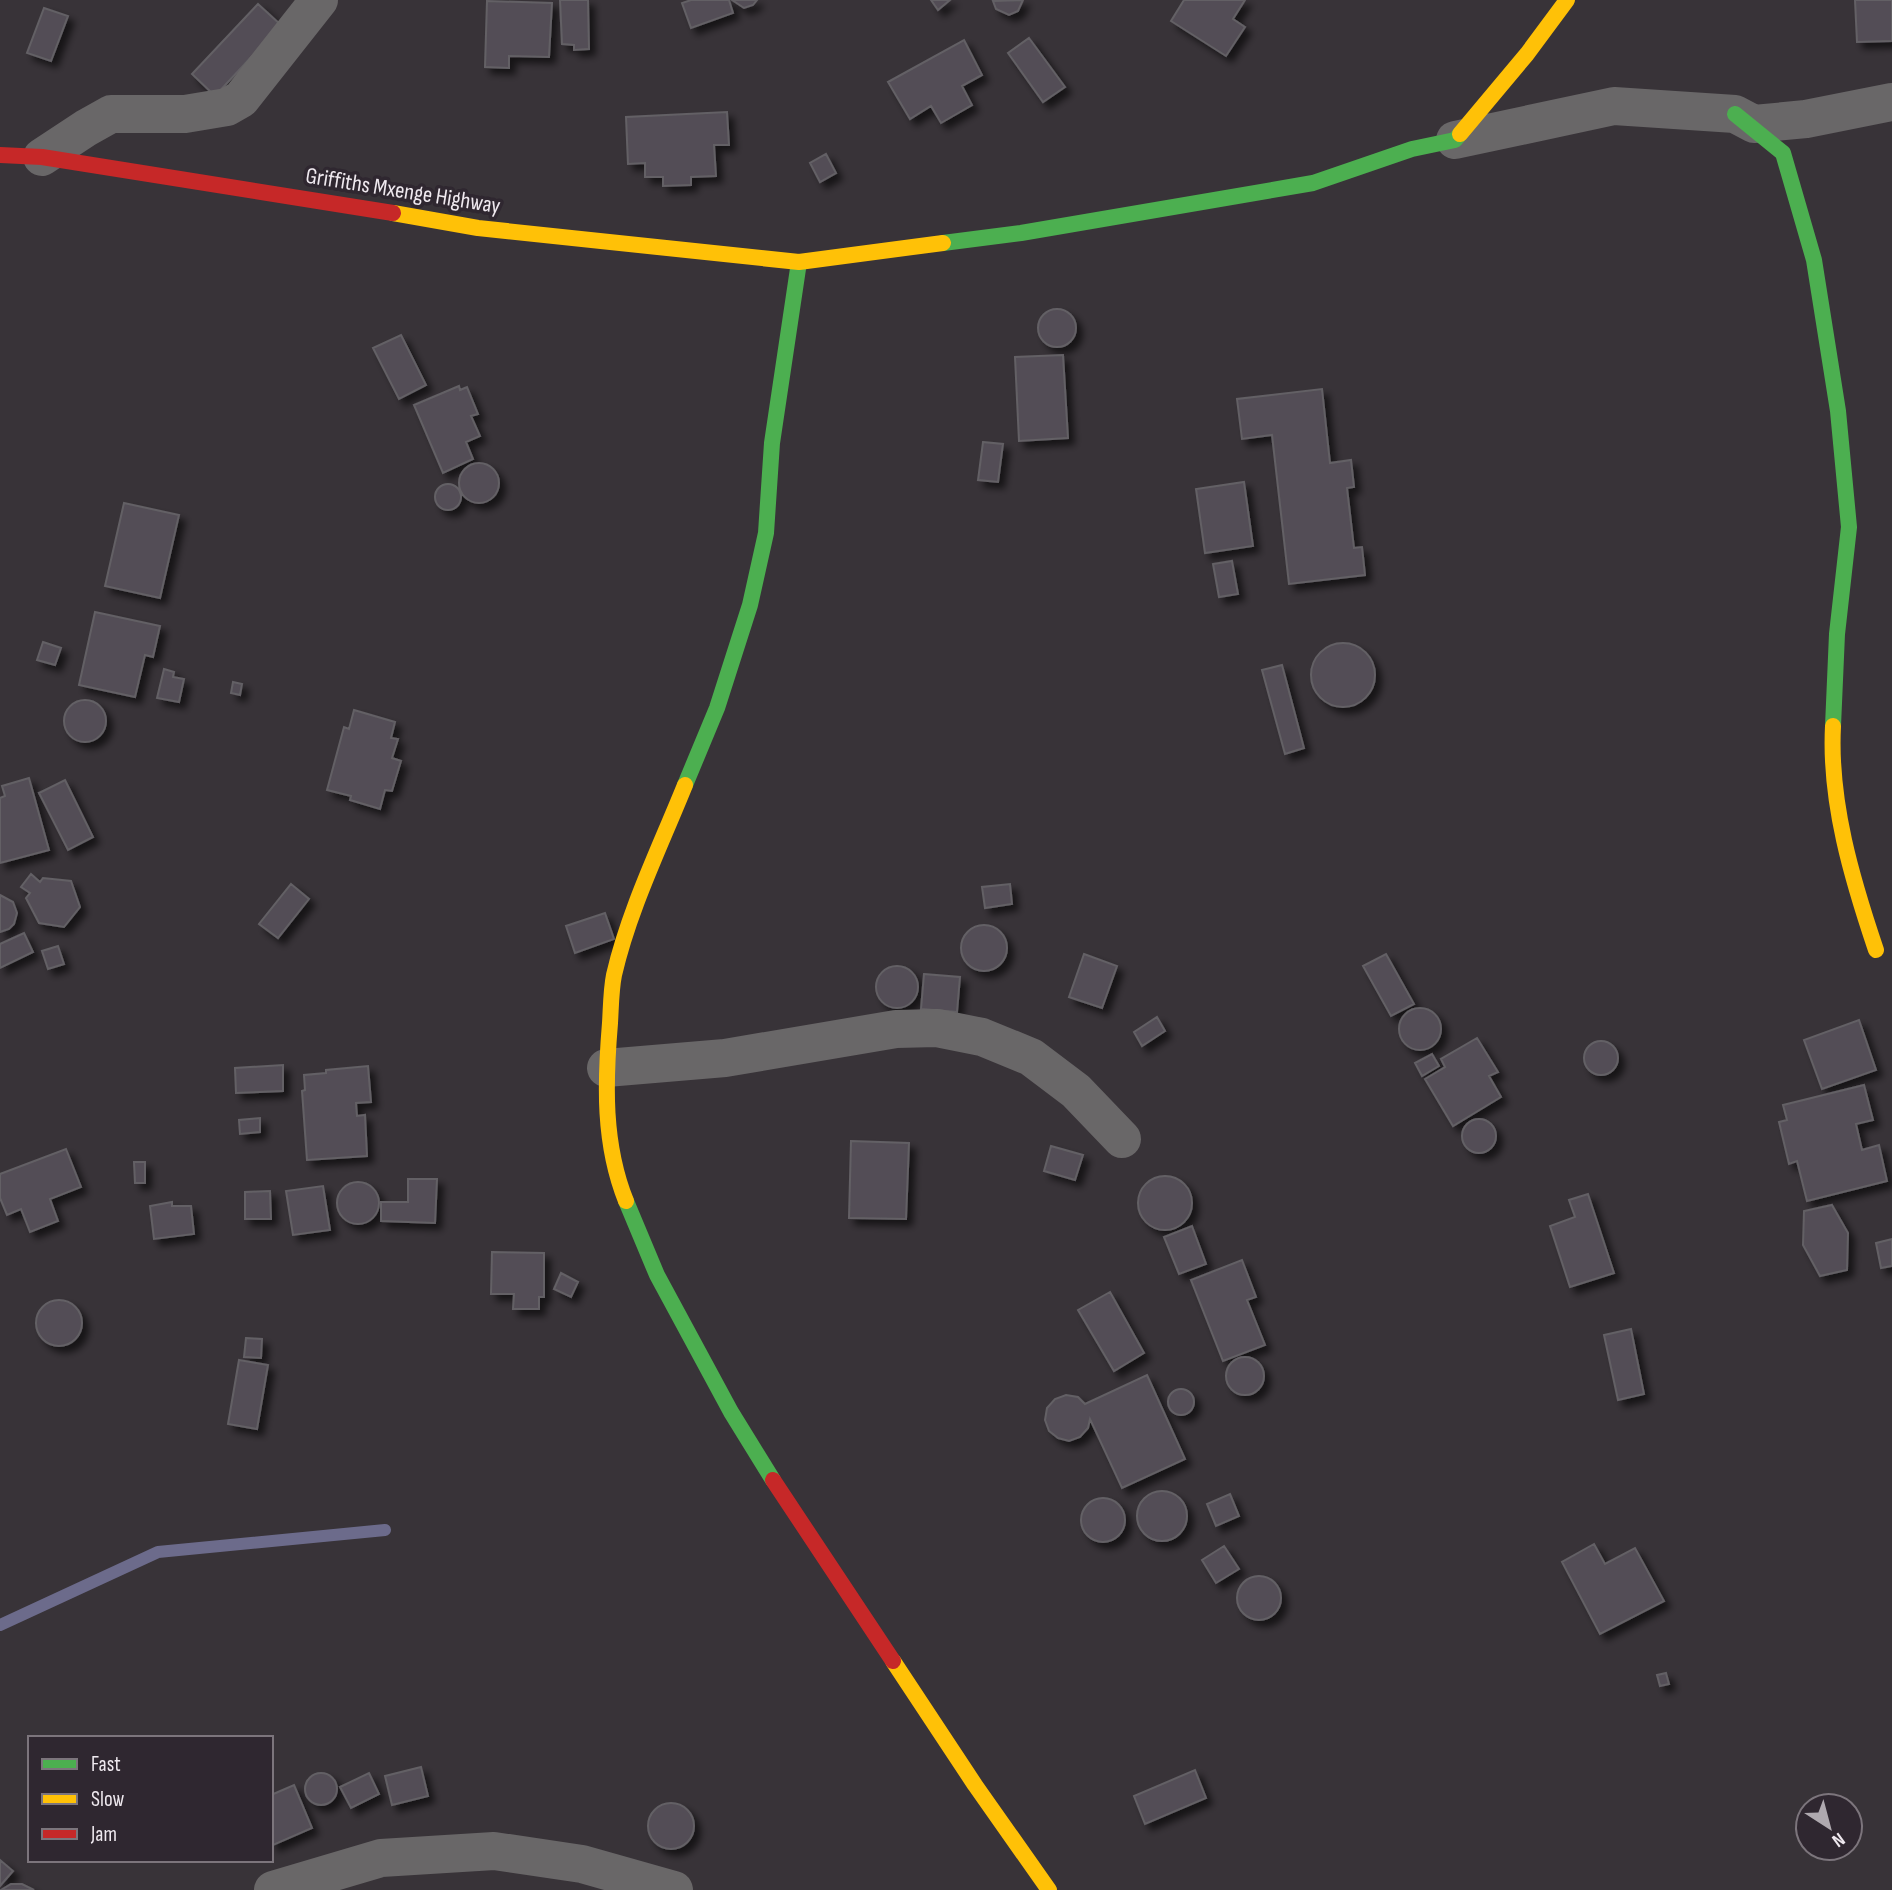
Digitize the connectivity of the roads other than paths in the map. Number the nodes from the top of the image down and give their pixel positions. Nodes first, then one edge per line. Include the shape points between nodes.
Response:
1 (319, 0) edge
2 (1567, 0) edge
3 (1892, 102) edge
4 (1735, 114) junction
5 (1455, 140) junction
6 (0, 155) edge
7 (42, 157) junction
8 (799, 262) junction
9 (1877, 950) dead end
10 (606, 1068) junction
11 (1122, 1139) dead end
12 (273, 1890) edge
13 (674, 1890) edge
14 (1049, 1890) edge

1 - 7 street via 241,99 227,107 185,114 111,114
2 - 5 street
3 - 4 street via 1754,124
4 - 5 street via 1614,106
4 - 9 street via 1783,153 1814,260 1838,411 1849,527 1837,634 1831,760 1849,862
5 - 8 street, Griffiths Mxenge Highway via 1412,149 1313,183 1021,233
6 - 7 street, Griffiths Mxenge Highway
7 - 8 street, Griffiths Mxenge Highway via 478,228
8 - 10 street via 772,443 766,533 750,605 717,708 639,897 614,976
10 - 11 street via 725,1058 896,1029 937,1028 982,1037 1031,1057 1076,1091
10 - 14 street via 606,1117 619,1183 657,1275 731,1412 795,1515
12 - 13 street via 381,1858 494,1851 582,1864

